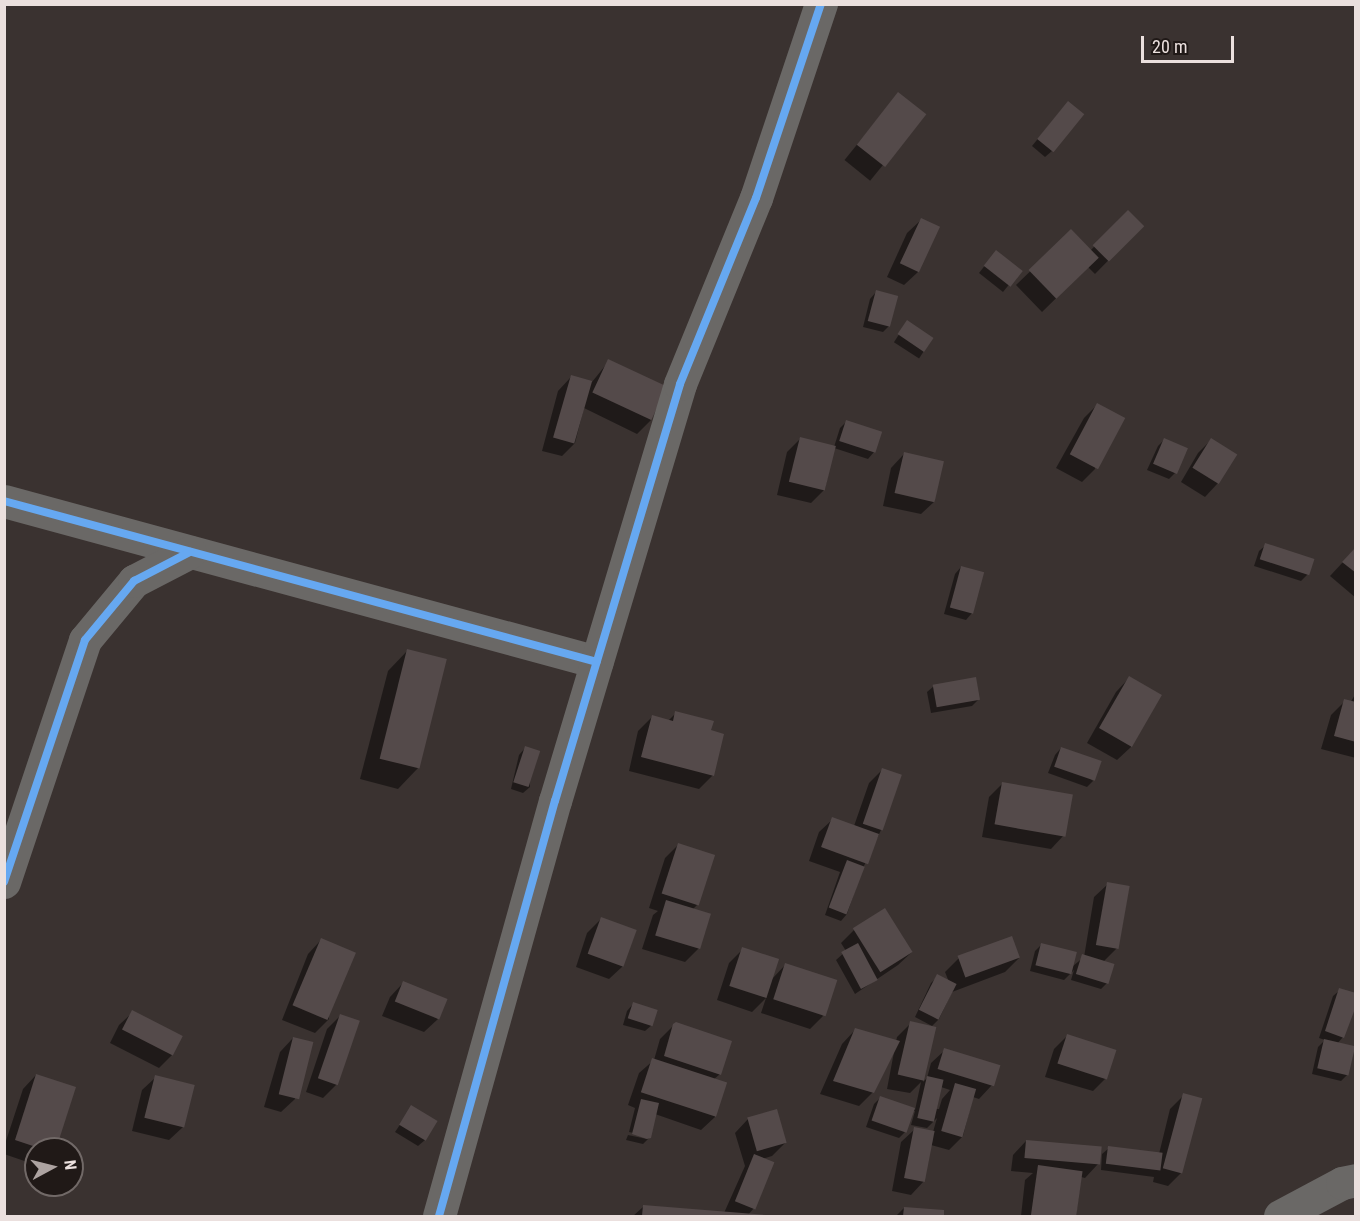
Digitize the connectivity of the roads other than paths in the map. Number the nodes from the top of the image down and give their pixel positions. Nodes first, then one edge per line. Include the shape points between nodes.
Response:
1 (821, 4) edge
2 (4, 501) edge
3 (190, 552) junction
4 (597, 662) junction
5 (4, 882) edge
6 (1356, 1180) edge
7 (439, 1216) edge
8 (1280, 1216) edge

1 - 4 street via 756,198 680,384
2 - 3 street
3 - 4 street
3 - 5 street via 134,581 85,640
4 - 7 street
6 - 8 street via 1342,1183

